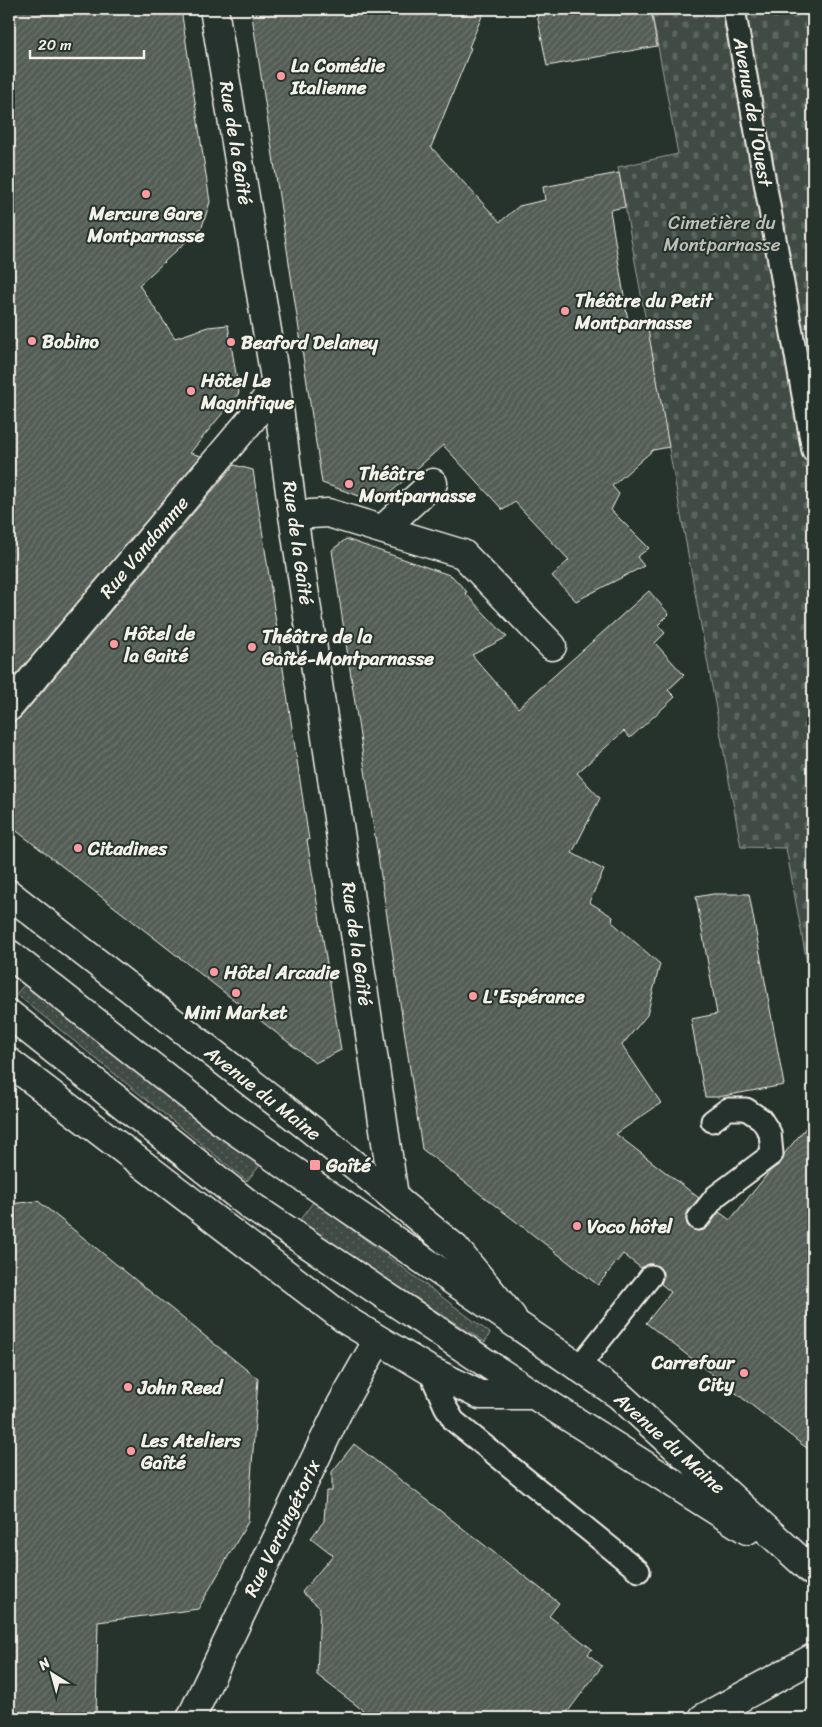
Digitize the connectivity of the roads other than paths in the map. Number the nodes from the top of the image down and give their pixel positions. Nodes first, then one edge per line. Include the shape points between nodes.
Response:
1 (214, 9) edge
2 (734, 9) edge
3 (276, 385) junction
4 (813, 451) edge
5 (433, 483) dead end
6 (293, 515) junction
7 (383, 529) junction
8 (552, 646) dead end
9 (9, 707) edge
10 (9, 894) edge
11 (9, 954) edge
12 (9, 1014) edge
13 (9, 1062) edge
14 (712, 1121) dead end
15 (394, 1196) junction
16 (698, 1219) dead end
17 (651, 1276) dead end
18 (523, 1330) junction
19 (378, 1340) junction
20 (578, 1368) junction
21 (429, 1370) junction
22 (534, 1395) junction
23 (810, 1570) edge
24 (639, 1571) dead end
25 (813, 1658) edge
26 (190, 1718) edge
27 (703, 1718) edge

1 - 3 main road, Rue de la Gaîté
2 - 4 lane, Avenue de l'Ouest
3 - 6 main road, Rue de la Gaîté
3 - 9 main road, Rue Vandamme via 251,420
5 - 7 main road
6 - 7 main road via 328,513
6 - 15 main road, Rue de la Gaîté
7 - 8 main road via 463,554
10 - 15 main road, Avenue du Maine
11 - 18 main road, Avenue du Maine via 220,1120
12 - 22 main road, Avenue du Maine via 251,1206
13 - 19 main road via 346,1320
14 - 16 lane via 728,1110 746,1109 761,1119 770,1132 772,1154 716,1196
15 - 18 main road, Avenue du Maine via 455,1248
17 - 20 lane
18 - 20 main road, Avenue du Maine
19 - 21 main road
19 - 26 main road, Rue Vercingétorix via 341,1405
20 - 23 main road, Avenue du Maine via 619,1394
21 - 22 main road via 480,1395
21 - 24 lane via 454,1421
22 - 23 main road, Avenue du Maine
25 - 27 main road

